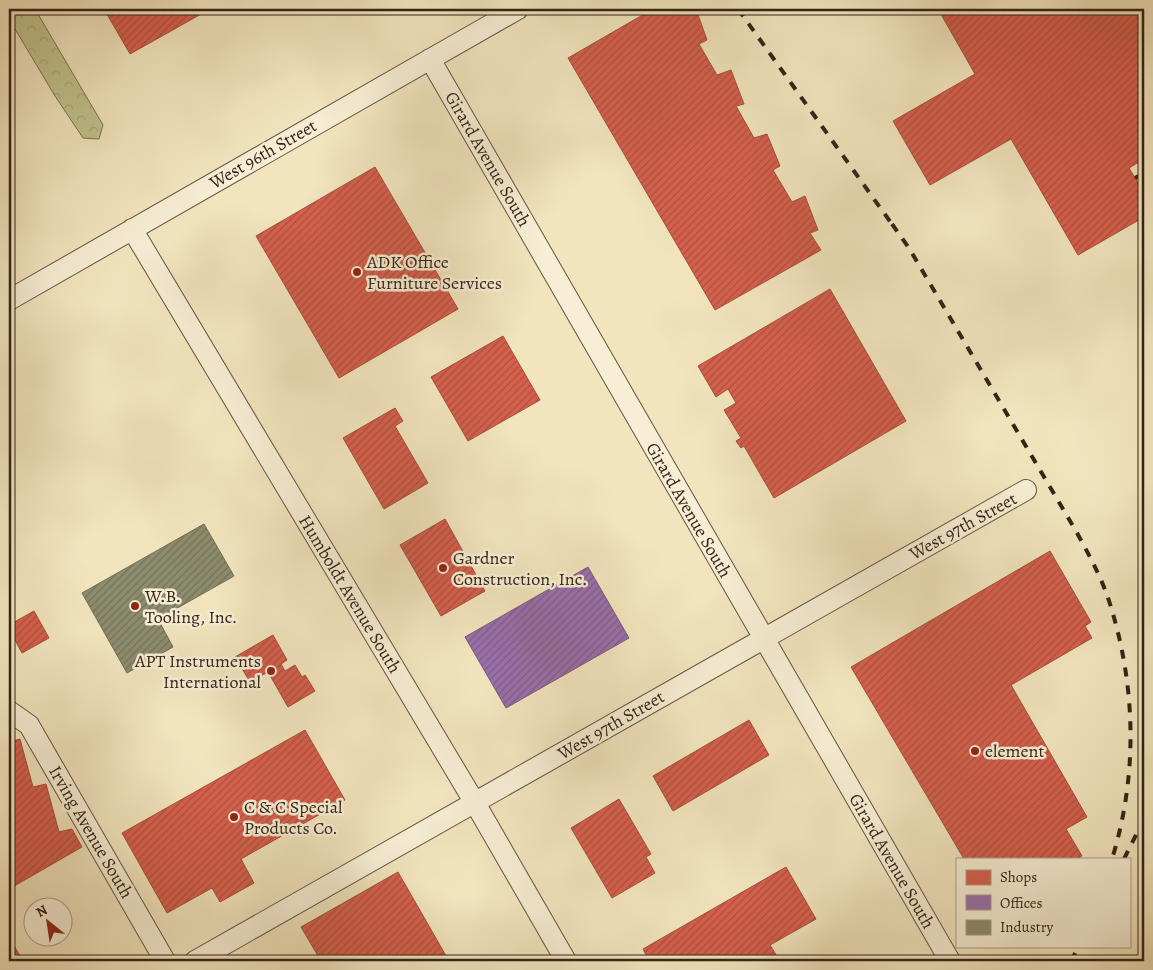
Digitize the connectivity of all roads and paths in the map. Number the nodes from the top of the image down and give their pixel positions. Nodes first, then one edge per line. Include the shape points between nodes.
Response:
1 (518, 9) edge
2 (430, 59) junction
3 (132, 229) junction
4 (9, 300) edge
5 (1026, 490) dead end
6 (763, 639) junction
7 (9, 711) edge
8 (475, 803) junction
9 (165, 961) edge
10 (195, 961) edge
11 (566, 961) edge
12 (950, 961) edge

1 - 2 street, West 96th Street
2 - 3 street, West 96th Street
2 - 6 street, Girard Avenue South
3 - 4 street, West 96th Street
3 - 8 street, Humboldt Avenue South
5 - 6 street, West 97th Street
6 - 8 street, West 97th Street
6 - 12 street, Girard Avenue South
7 - 9 street, Irving Avenue South via 29,724
8 - 10 street, West 97th Street
8 - 11 street, Humboldt Avenue South

